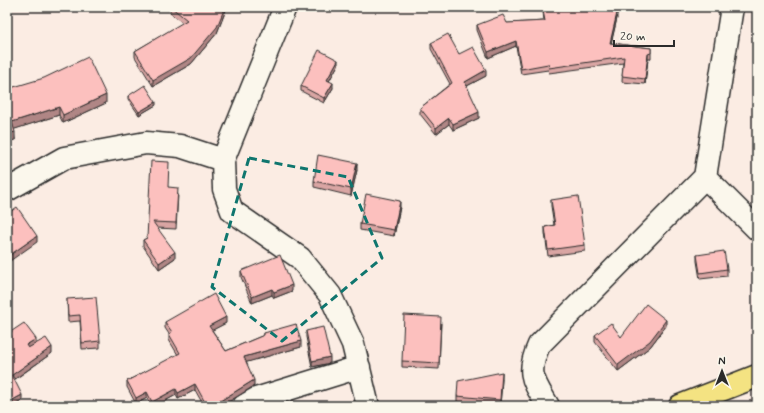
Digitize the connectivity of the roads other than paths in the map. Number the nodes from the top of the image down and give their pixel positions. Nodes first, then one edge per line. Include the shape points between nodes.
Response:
1 (285, 7) edge
2 (732, 7) edge
3 (223, 160) junction
4 (705, 177) junction
5 (7, 190) edge
6 (757, 229) edge
7 (359, 367) junction
8 (757, 376) edge
9 (244, 406) edge
10 (368, 406) edge
11 (548, 406) edge
12 (680, 406) edge

1 - 3 street
2 - 4 street
3 - 5 street via 180,146 146,143 64,158
3 - 7 street via 224,189 232,211 300,258 325,289 341,315
4 - 6 street
4 - 11 street via 539,345 532,361 533,379
7 - 9 street via 256,399
7 - 10 street
8 - 12 main road

